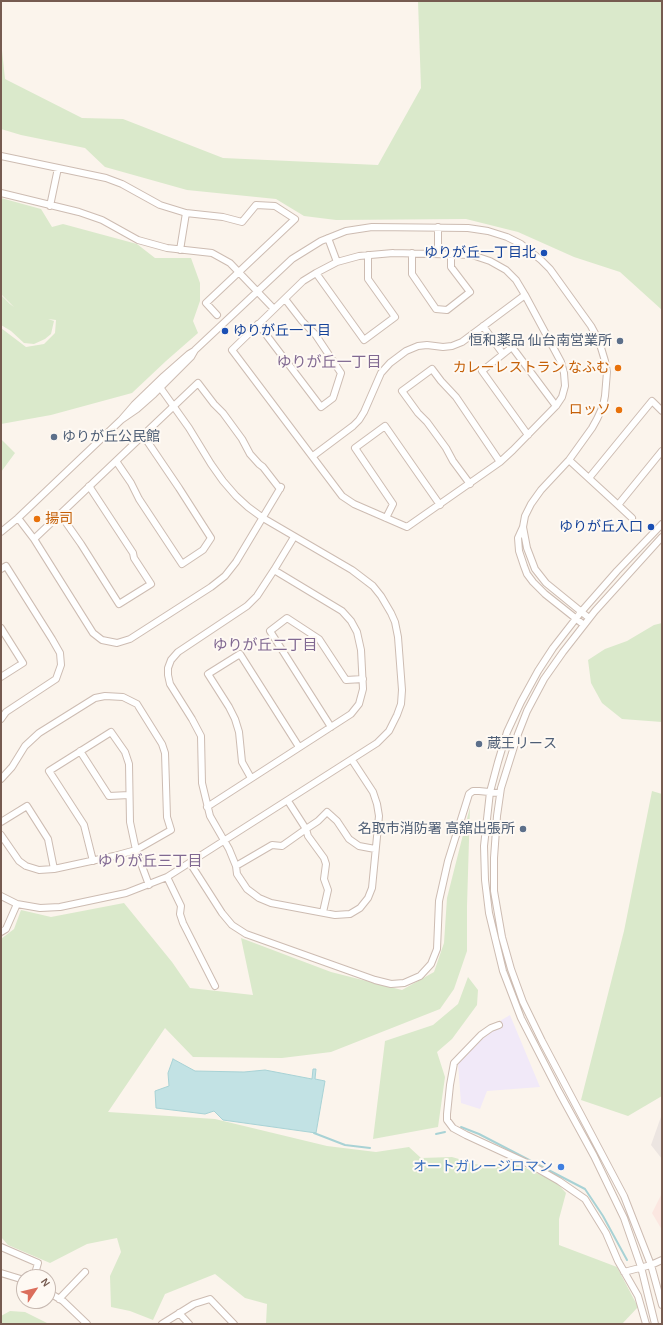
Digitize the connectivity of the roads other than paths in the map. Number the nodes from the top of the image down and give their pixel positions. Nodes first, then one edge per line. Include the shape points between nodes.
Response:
1 (1, 156) edge
2 (58, 168) junction
3 (1, 193) edge
4 (50, 206) junction
5 (186, 213) junction
6 (438, 227) junction
7 (328, 238) junction
8 (180, 250) junction
9 (412, 253) junction
10 (438, 253) junction
11 (451, 254) junction
12 (368, 255) junction
13 (337, 262) junction
14 (239, 272) junction
15 (316, 273) junction
16 (258, 292) junction
17 (525, 295) junction
18 (285, 298) junction
19 (274, 309) junction
20 (217, 315) dead end
21 (258, 324) junction
22 (482, 326) junction
23 (503, 354) junction
24 (159, 385) junction
25 (174, 406) junction
26 (556, 406) junction
27 (662, 411) edge
28 (143, 435) junction
29 (528, 435) junction
30 (662, 451) edge
31 (313, 456) junction
32 (568, 460) junction
33 (116, 461) junction
34 (500, 462) junction
35 (589, 478) junction
36 (470, 484) junction
37 (88, 486) junction
38 (618, 505) junction
39 (440, 506) junction
40 (60, 514) junction
41 (18, 518) junction
42 (263, 518) junction
43 (386, 518) junction
44 (632, 518) dead end
45 (662, 524) edge
46 (523, 527) junction
47 (1, 532) edge
48 (294, 537) junction
49 (662, 537) edge
50 (34, 539) junction
51 (1, 569) edge
52 (274, 570) junction
53 (581, 612) junction
54 (576, 618) junction
55 (589, 618) junction
56 (584, 625) junction
57 (1, 628) edge
58 (1, 677) edge
59 (363, 679) junction
60 (1, 719) edge
61 (331, 727) junction
62 (299, 747) junction
63 (80, 751) junction
64 (352, 760) junction
65 (251, 778) junction
66 (1, 780) edge
67 (490, 792) junction
68 (500, 793) junction
69 (130, 795) junction
70 (288, 800) junction
71 (207, 807) junction
72 (1, 822) edge
73 (306, 829) junction
74 (1, 835) edge
75 (224, 841) junction
76 (375, 849) junction
77 (136, 850) junction
78 (93, 861) junction
79 (190, 863) junction
80 (236, 866) junction
81 (54, 869) junction
82 (167, 877) junction
83 (149, 884) junction
84 (1, 896) edge
85 (17, 904) junction
86 (323, 912) junction
87 (1, 932) edge
88 (216, 986) dead end
89 (499, 1025) dead end
90 (1, 1247) edge
91 (662, 1260) edge
92 (651, 1265) junction
93 (641, 1268) junction
94 (36, 1269) edge
95 (85, 1272) dead end
96 (624, 1272) junction
97 (1, 1273) edge
98 (16, 1278) edge
99 (56, 1297) edge
100 (59, 1299) junction
101 (662, 1304) edge
102 (179, 1313) junction
103 (655, 1323) edge
104 (87, 1324) edge
105 (162, 1324) edge
106 (190, 1324) edge
107 (234, 1324) edge
108 (646, 1324) edge

1 - 2 street
2 - 4 street
2 - 5 street via 106,178 160,205
3 - 4 street
4 - 8 street via 102,220 138,240
5 - 8 street
5 - 14 street via 242,222 256,205 269,205 295,219
6 - 7 street via 372,227 346,231
6 - 10 street
6 - 32 street via 488,231 521,244 550,269 592,326 605,360 606,396 592,428
7 - 13 street
7 - 16 street via 292,259
8 - 14 street via 212,254 230,263
9 - 10 street
9 - 11 street via 412,274 436,309 447,310 470,292 452,267
9 - 12 street
10 - 11 street
11 - 17 street via 472,255 490,261 506,270
12 - 13 street
12 - 15 street via 368,278 395,317 364,340
13 - 15 street
14 - 16 street
14 - 20 street via 206,303
15 - 18 street
16 - 19 street
16 - 24 street
17 - 22 street
17 - 26 street via 561,362 565,386
18 - 19 street
18 - 21 street via 315,334 341,373 333,398 321,407
19 - 21 street
21 - 31 street via 232,350
22 - 23 street
22 - 31 street via 462,342 452,346 418,346 406,351 381,373 359,420
23 - 26 street via 512,348
23 - 29 street via 482,370
24 - 25 street
24 - 41 street
25 - 28 street
25 - 42 street via 223,481 236,496
25 - 42 street via 198,383 231,424 250,454 281,488
26 - 29 street
27 - 35 street via 652,401
28 - 33 street
28 - 33 street via 211,538 203,550 182,564
29 - 34 street
30 - 38 street
31 - 43 street via 342,496
32 - 35 street
32 - 46 street via 531,504
33 - 37 street
34 - 36 street
34 - 36 street via 456,398 432,369 402,391
35 - 38 street
36 - 39 street
37 - 40 street
37 - 40 street via 151,584 119,604
38 - 44 street
39 - 43 street via 407,528
39 - 43 street via 384,426 355,448 393,504
40 - 50 street
41 - 47 street
41 - 50 street
42 - 48 street
42 - 50 street via 225,576 130,639 117,643 102,640 93,633
45 - 53 street
46 - 53 street via 526,548 535,569 546,583
46 - 54 street via 518,538 519,551 527,574 538,588
48 - 52 street
48 - 64 street via 363,578 381,596 395,622 402,678 401,704 389,731 381,740
49 - 55 street
51 - 60 street via 6,566 52,639 60,653 61,665 56,679 6,712
52 - 59 street via 342,611 351,621 357,632 361,650
52 - 71 street via 247,606 178,652 168,668 170,684 201,736 202,783
53 - 54 street
53 - 55 street
54 - 56 street
54 - 67 street via 538,671 521,702 507,732
55 - 56 street
56 - 68 street via 553,665 527,711 509,759
57 - 58 street via 23,663
59 - 61 street via 359,704 351,714
59 - 61 street via 346,680 319,639 287,618 270,631
61 - 62 street
62 - 65 street
62 - 65 street via 240,654 208,674 235,719 242,762
63 - 69 street via 109,796
63 - 69 street via 111,732 125,752 129,764
63 - 78 street via 49,771 84,826
64 - 70 street
64 - 76 street via 373,792 377,804 379,816
65 - 71 street
66 - 77 street via 32,739 95,698 123,697 137,704 165,753 167,817 171,830
67 - 68 street
67 - 79 street via 478,790 469,794 448,861 440,901 437,949 431,964 420,976 404,983 391,984 375,980 246,934 232,925
67 - 93 street via 484,846 485,880 489,913 503,971 520,1015 624,1218
68 - 92 street via 494,858 494,891 511,969 542,1042 624,1196
69 - 77 street via 130,822
70 - 73 street
70 - 75 street
71 - 75 street
72 - 81 street via 27,806 48,839
73 - 76 street via 327,812 337,821 349,839 359,846
73 - 80 street via 282,846 272,845
73 - 86 street via 326,864 324,879 328,890
74 - 81 street via 19,861 26,866 39,870
75 - 79 street
75 - 80 street
76 - 86 street via 372,888 360,908 350,914 335,915
77 - 78 street
77 - 83 street
78 - 81 street
79 - 82 street
80 - 86 street via 241,882 259,898 271,903
82 - 83 street
82 - 88 street via 181,906 183,923
83 - 85 street via 126,893 60,907 40,908
84 - 85 street
85 - 87 street via 6,929
89 - 96 street via 481,1035 454,1063 448,1120 466,1136 559,1181 585,1200 606,1233
90 - 94 street via 38,1263
91 - 92 street
92 - 93 street
92 - 101 street
93 - 96 street
93 - 103 street
95 - 100 street
96 - 108 street via 638,1296
97 - 98 street
99 - 100 street
100 - 104 street
102 - 105 street
102 - 106 street
102 - 107 street via 194,1304 210,1299
103 - 108 street

